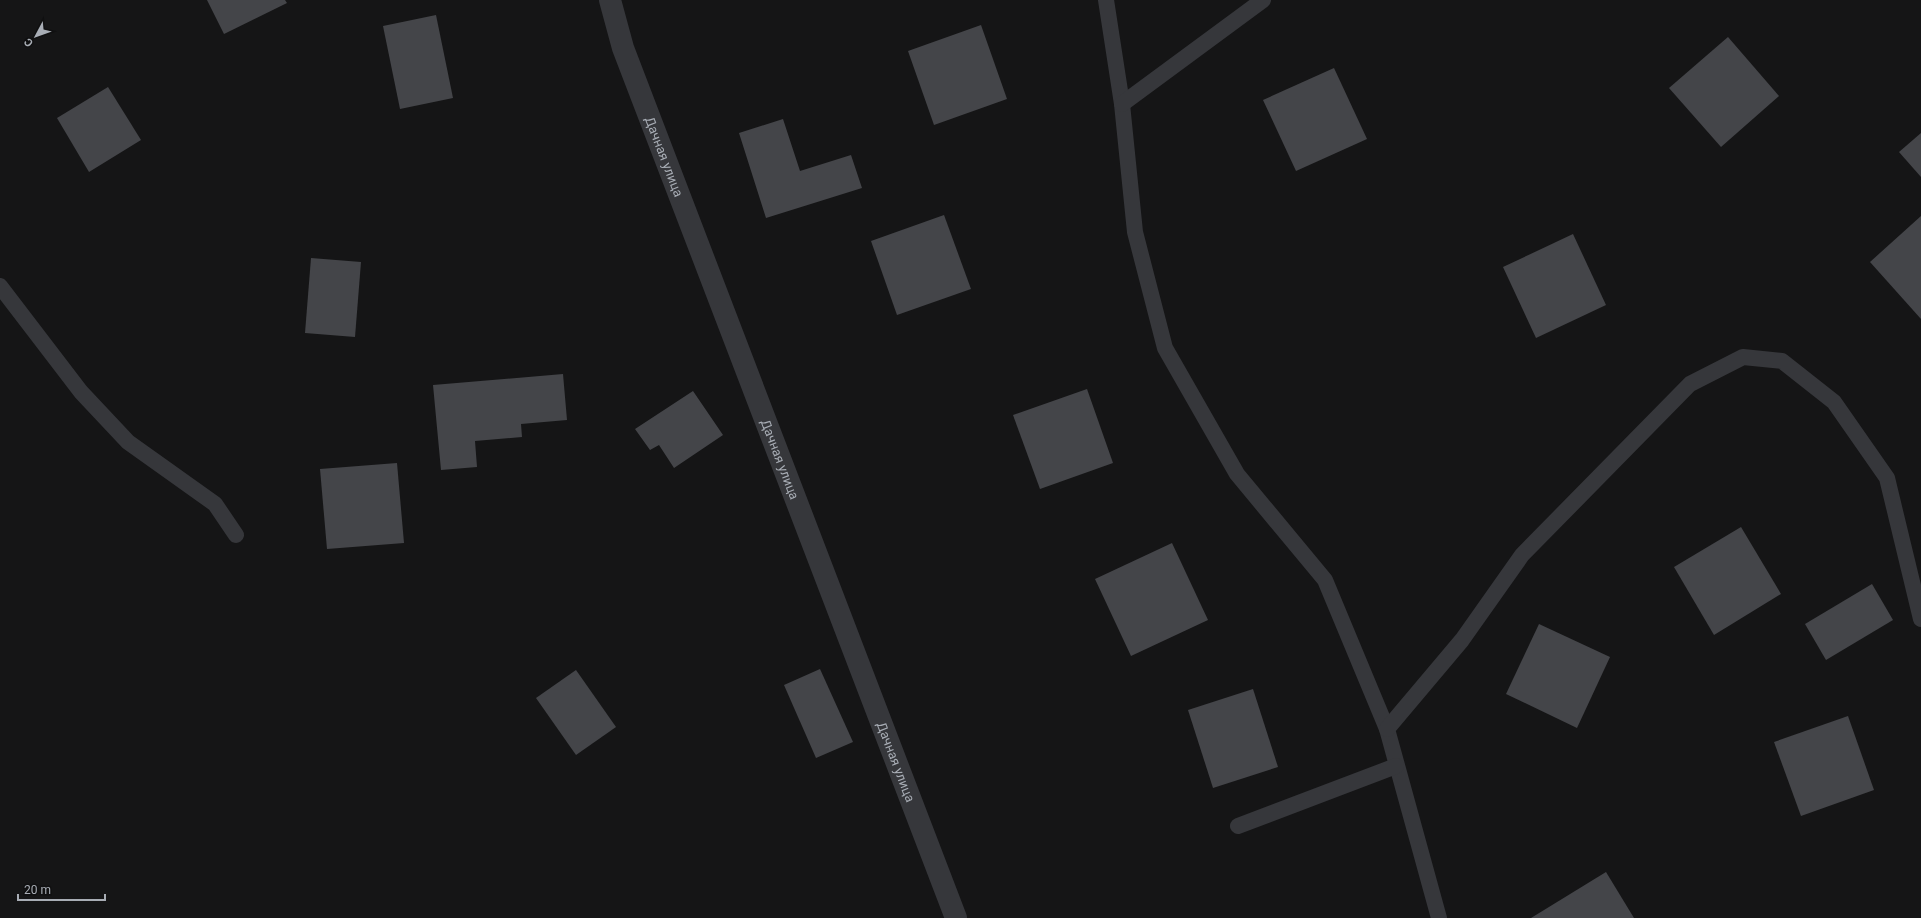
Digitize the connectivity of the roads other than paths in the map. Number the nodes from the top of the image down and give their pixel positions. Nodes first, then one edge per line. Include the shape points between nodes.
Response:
1 (610, 0) edge
2 (1106, 0) edge
3 (1263, 0) edge
4 (1122, 104) junction
5 (0, 286) edge
6 (236, 536) dead end
7 (1921, 619) edge
8 (1387, 729) junction
9 (1396, 766) junction
10 (1238, 826) dead end
11 (956, 918) edge
12 (1439, 918) edge

1 - 11 street, Дачная улица via 625,56
2 - 4 lane
3 - 4 lane
4 - 8 lane via 1135,232 1165,348 1237,474 1325,580
5 - 6 lane via 81,392 128,442 215,504
7 - 8 lane via 1887,478 1834,402 1782,361 1743,357 1690,384 1522,555 1462,640
8 - 9 lane
9 - 10 lane
9 - 12 lane

